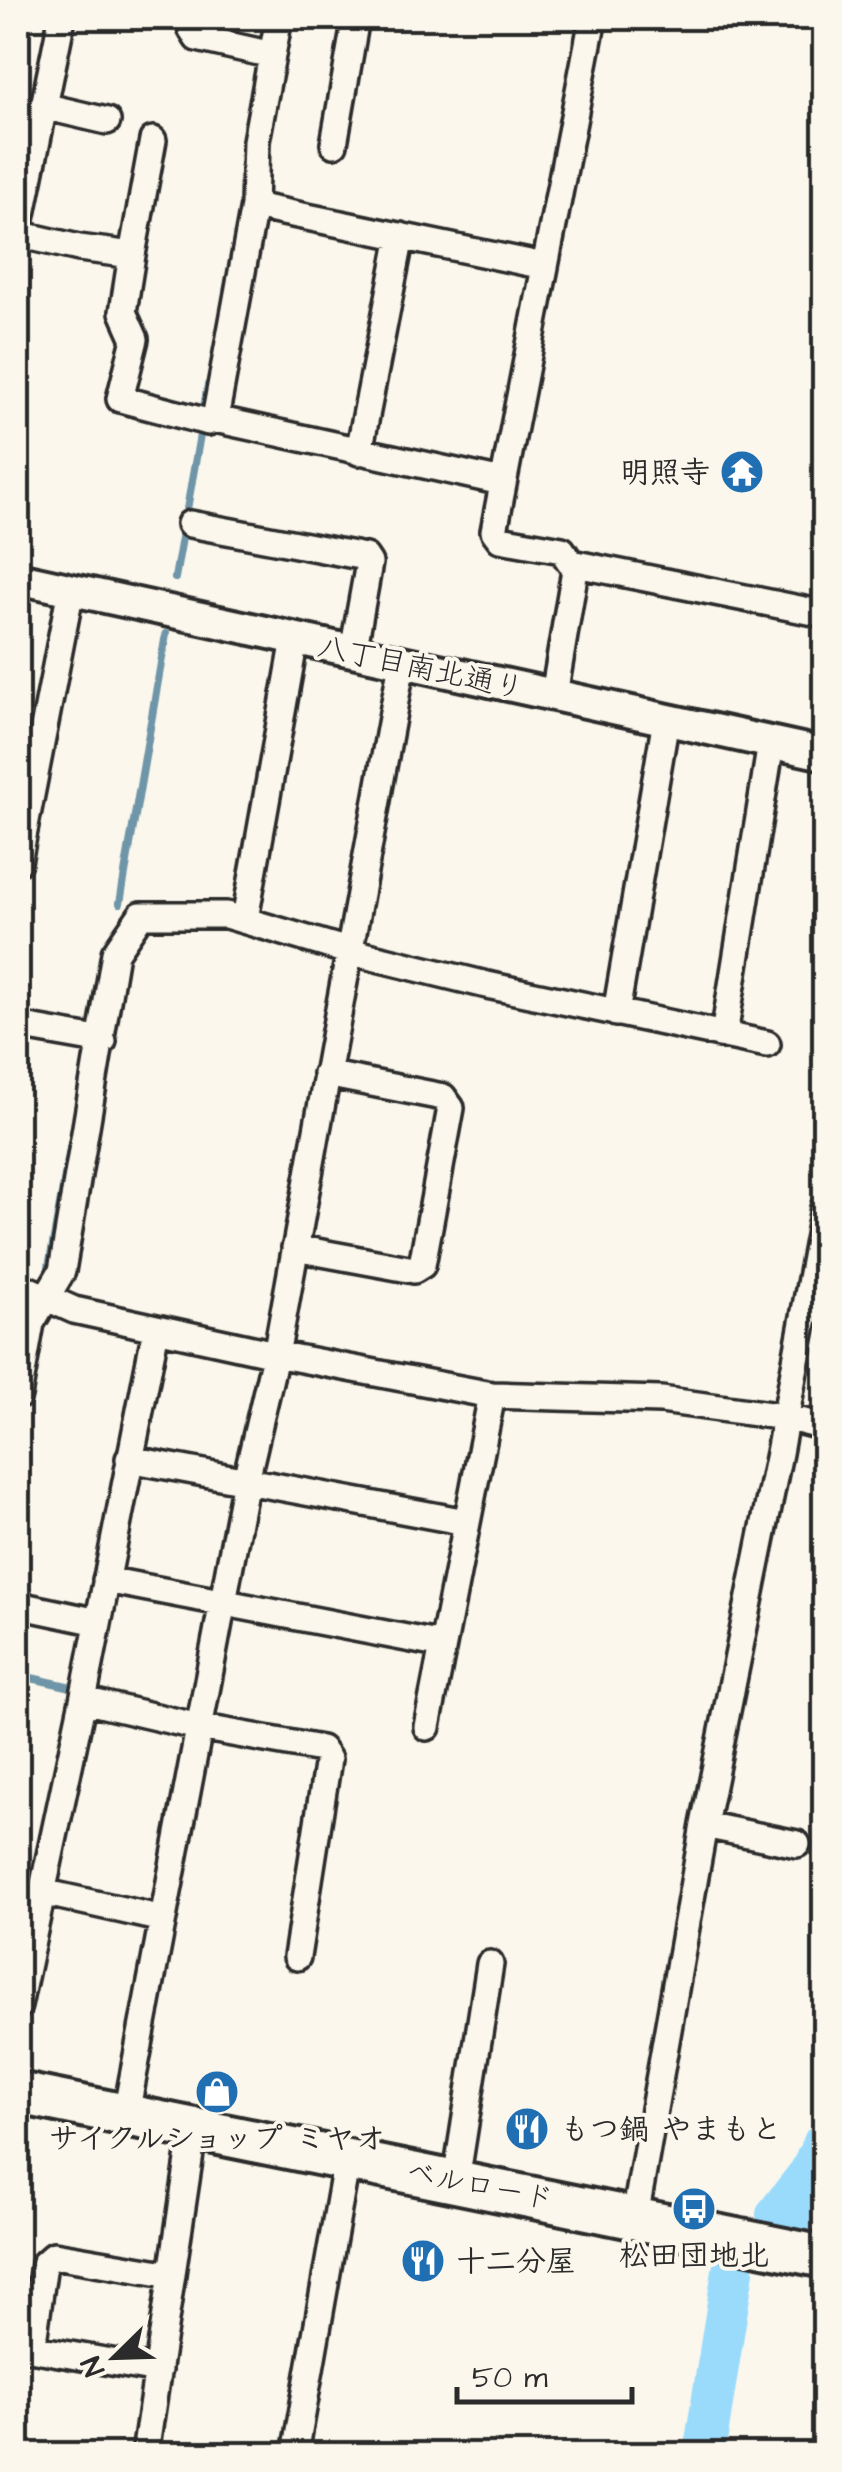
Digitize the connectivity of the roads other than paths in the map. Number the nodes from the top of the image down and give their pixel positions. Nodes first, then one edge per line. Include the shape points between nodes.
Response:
1 (62, 18) edge
2 (192, 18) edge
3 (279, 18) edge
4 (356, 18) edge
5 (593, 18) edge
6 (272, 55) junction
7 (44, 106) junction
8 (107, 120) dead end
9 (153, 140) dead end
10 (334, 144) dead end
11 (254, 206) junction
12 (18, 234) edge
13 (401, 236) junction
14 (132, 254) junction
15 (544, 266) junction
16 (215, 418) junction
17 (359, 452) junction
18 (502, 482) junction
19 (190, 524) dead end
20 (576, 564) junction
21 (18, 578) edge
22 (71, 589) junction
23 (824, 614) edge
24 (295, 639) junction
25 (353, 652) junction
26 (402, 663) junction
27 (554, 696) junction
28 (666, 720) junction
29 (771, 743) junction
30 (824, 754) edge
31 (18, 862) edge
32 (245, 919) junction
33 (348, 950) junction
34 (616, 1013) junction
35 (18, 1026) edge
36 (724, 1034) junction
37 (102, 1041) junction
38 (768, 1044) dead end
39 (326, 1074) junction
40 (824, 1208) edge
41 (296, 1248) junction
42 (18, 1285) edge
43 (48, 1298) junction
44 (156, 1329) junction
45 (274, 1354) junction
46 (492, 1395) junction
47 (18, 1396) edge
48 (785, 1417) junction
49 (824, 1428) edge
50 (129, 1459) junction
51 (246, 1480) junction
52 (466, 1522) junction
53 (106, 1580) junction
54 (224, 1603) junction
55 (18, 1605) edge
56 (98, 1622) junction
57 (443, 1645) junction
58 (83, 1700) junction
59 (200, 1727) junction
60 (427, 1727) dead end
61 (704, 1825) junction
62 (797, 1844) dead end
63 (42, 1892) junction
64 (163, 1919) junction
65 (297, 1956) dead end
66 (490, 1964) dead end
67 (18, 2006) edge
68 (18, 2093) edge
69 (126, 2114) junction
70 (194, 2128) junction
71 (347, 2159) junction
72 (456, 2180) junction
73 (635, 2216) junction
74 (824, 2256) edge
75 (172, 2275) junction
76 (25, 2347) edge
77 (158, 2370) junction
78 (145, 2454) edge
79 (295, 2454) edge

1 - 7 street
2 - 6 street via 197,38
3 - 6 street
4 - 10 street
5 - 15 street
6 - 11 street via 256,140
7 - 8 street
7 - 12 street
9 - 14 street
11 - 13 street
11 - 16 street
12 - 14 street
13 - 15 street
13 - 17 street
14 - 16 street via 123,312 135,339 120,399 208,422
15 - 18 street
16 - 17 street
17 - 18 street
18 - 20 street via 494,531 500,539 562,550
19 - 25 street via 365,557
20 - 23 street
20 - 27 street
21 - 22 street, 八丁目南北通り
22 - 24 street, 八丁目南北通り
22 - 31 street
24 - 25 street, 八丁目南北通り
24 - 32 street
25 - 26 street, 八丁目南北通り
26 - 27 street, 八丁目南北通り
26 - 33 street
27 - 28 street, 八丁目南北通り
28 - 29 street, 八丁目南北通り
28 - 34 street
29 - 30 street, 八丁目南北通り
29 - 36 street
32 - 33 street
32 - 37 street via 142,916 115,953
33 - 34 street
33 - 39 street
34 - 36 street
35 - 37 street
36 - 38 street
37 - 43 street via 62,1271
39 - 41 street
39 - 41 street via 443,1097 451,1108 422,1265 414,1270
40 - 48 street
41 - 45 street
42 - 43 street
43 - 44 street
43 - 47 street via 31,1323
44 - 45 street
44 - 50 street
45 - 46 street
45 - 51 street
46 - 48 street via 660,1400
46 - 52 street
48 - 49 street
48 - 61 street
50 - 51 street
50 - 53 street
51 - 52 street
51 - 54 street
52 - 57 street
53 - 54 street
53 - 56 street
54 - 57 street
54 - 59 street
55 - 56 street
56 - 58 street
57 - 60 street
58 - 59 street
58 - 63 street
59 - 64 street
59 - 65 street via 322,1749 328,1758
61 - 62 street
61 - 73 street
63 - 64 street
63 - 67 street
64 - 69 street
66 - 72 street
68 - 69 main road, ベルロード
69 - 70 main road, ベルロード
70 - 71 main road, ベルロード
70 - 75 street
71 - 72 main road, ベルロード
71 - 79 street
72 - 73 main road, ベルロード
73 - 74 main road, ベルロード
75 - 76 street via 54,2255 44,2264
75 - 77 street
76 - 77 street
77 - 78 street

